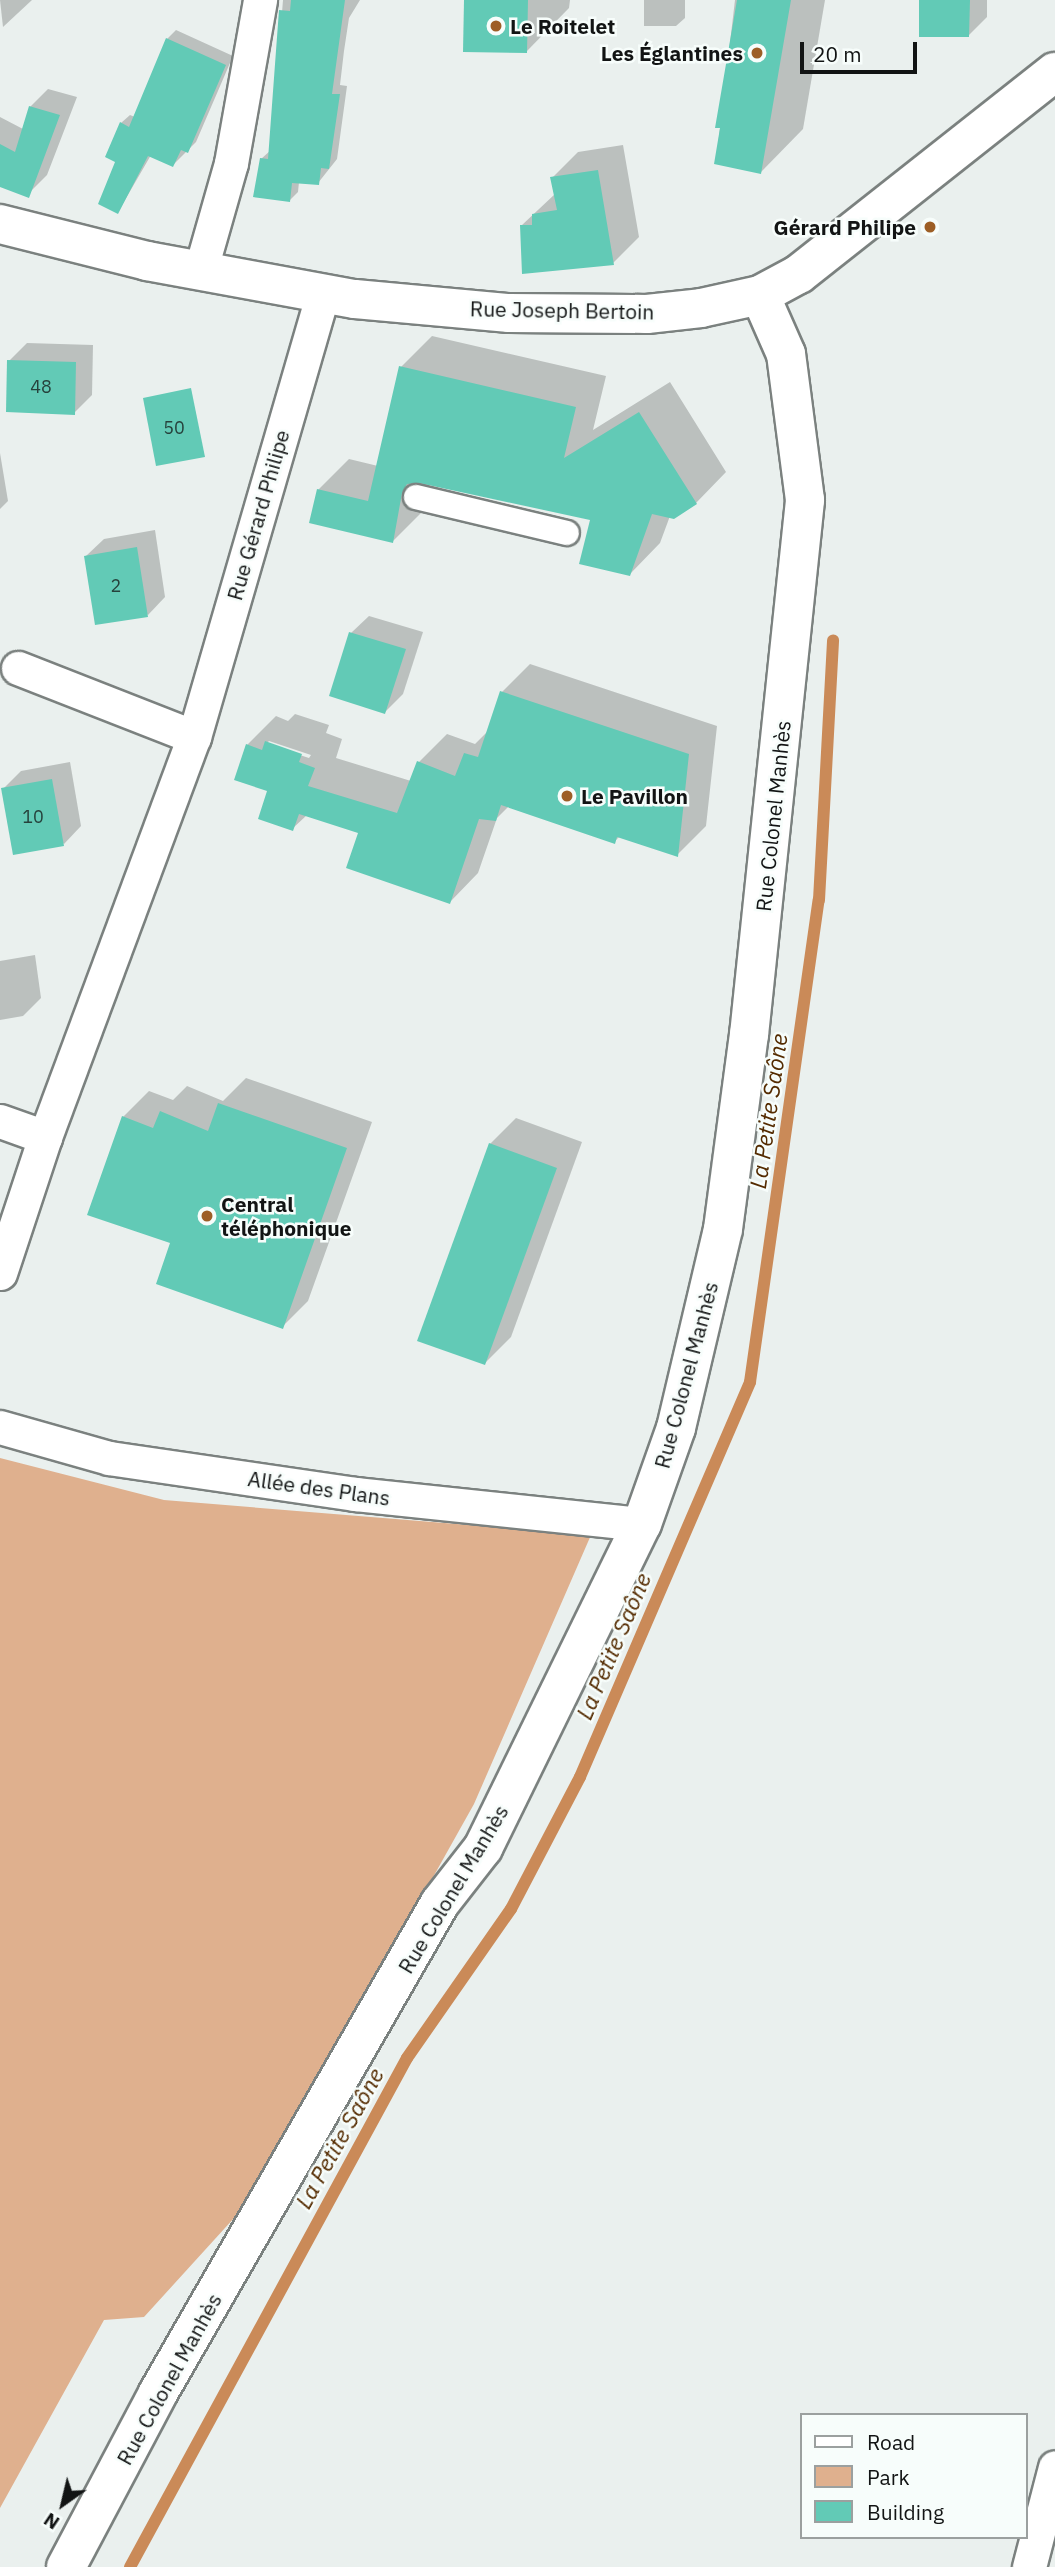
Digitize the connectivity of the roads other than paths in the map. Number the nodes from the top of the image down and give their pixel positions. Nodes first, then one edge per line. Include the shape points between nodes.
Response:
1 (260, 0) edge
2 (1055, 72) edge
3 (0, 224) edge
4 (200, 272) junction
5 (323, 293) junction
6 (760, 295) junction
7 (416, 497) dead end
8 (567, 533) dead end
9 (18, 668) dead end
10 (194, 737) junction
11 (0, 1121) edge
12 (45, 1137) junction
13 (0, 1273) edge
14 (0, 1427) edge
15 (642, 1524) junction
16 (1055, 2467) edge
17 (66, 2567) edge
18 (1029, 2567) edge

1 - 4 street via 231,163
2 - 6 street, Rue Joseph Bertoin via 799,274
3 - 4 street, Rue Joseph Bertoin
4 - 5 street, Rue Joseph Bertoin
5 - 6 street, Rue Joseph Bertoin via 413,305 571,315 701,308
5 - 10 street, Rue Gérard Philipe
6 - 15 street, Rue Colonel Manhès via 786,354 805,500 749,1035 723,1228 676,1428
7 - 8 street
9 - 10 street
10 - 12 street, Rue Gérard Philipe
11 - 12 street
12 - 13 street, Rue Gérard Philipe
14 - 15 street, Allée des Plans via 123,1460 355,1494
15 - 17 street, Rue Colonel Manhès via 483,1848 440,1903 158,2393
16 - 18 street

